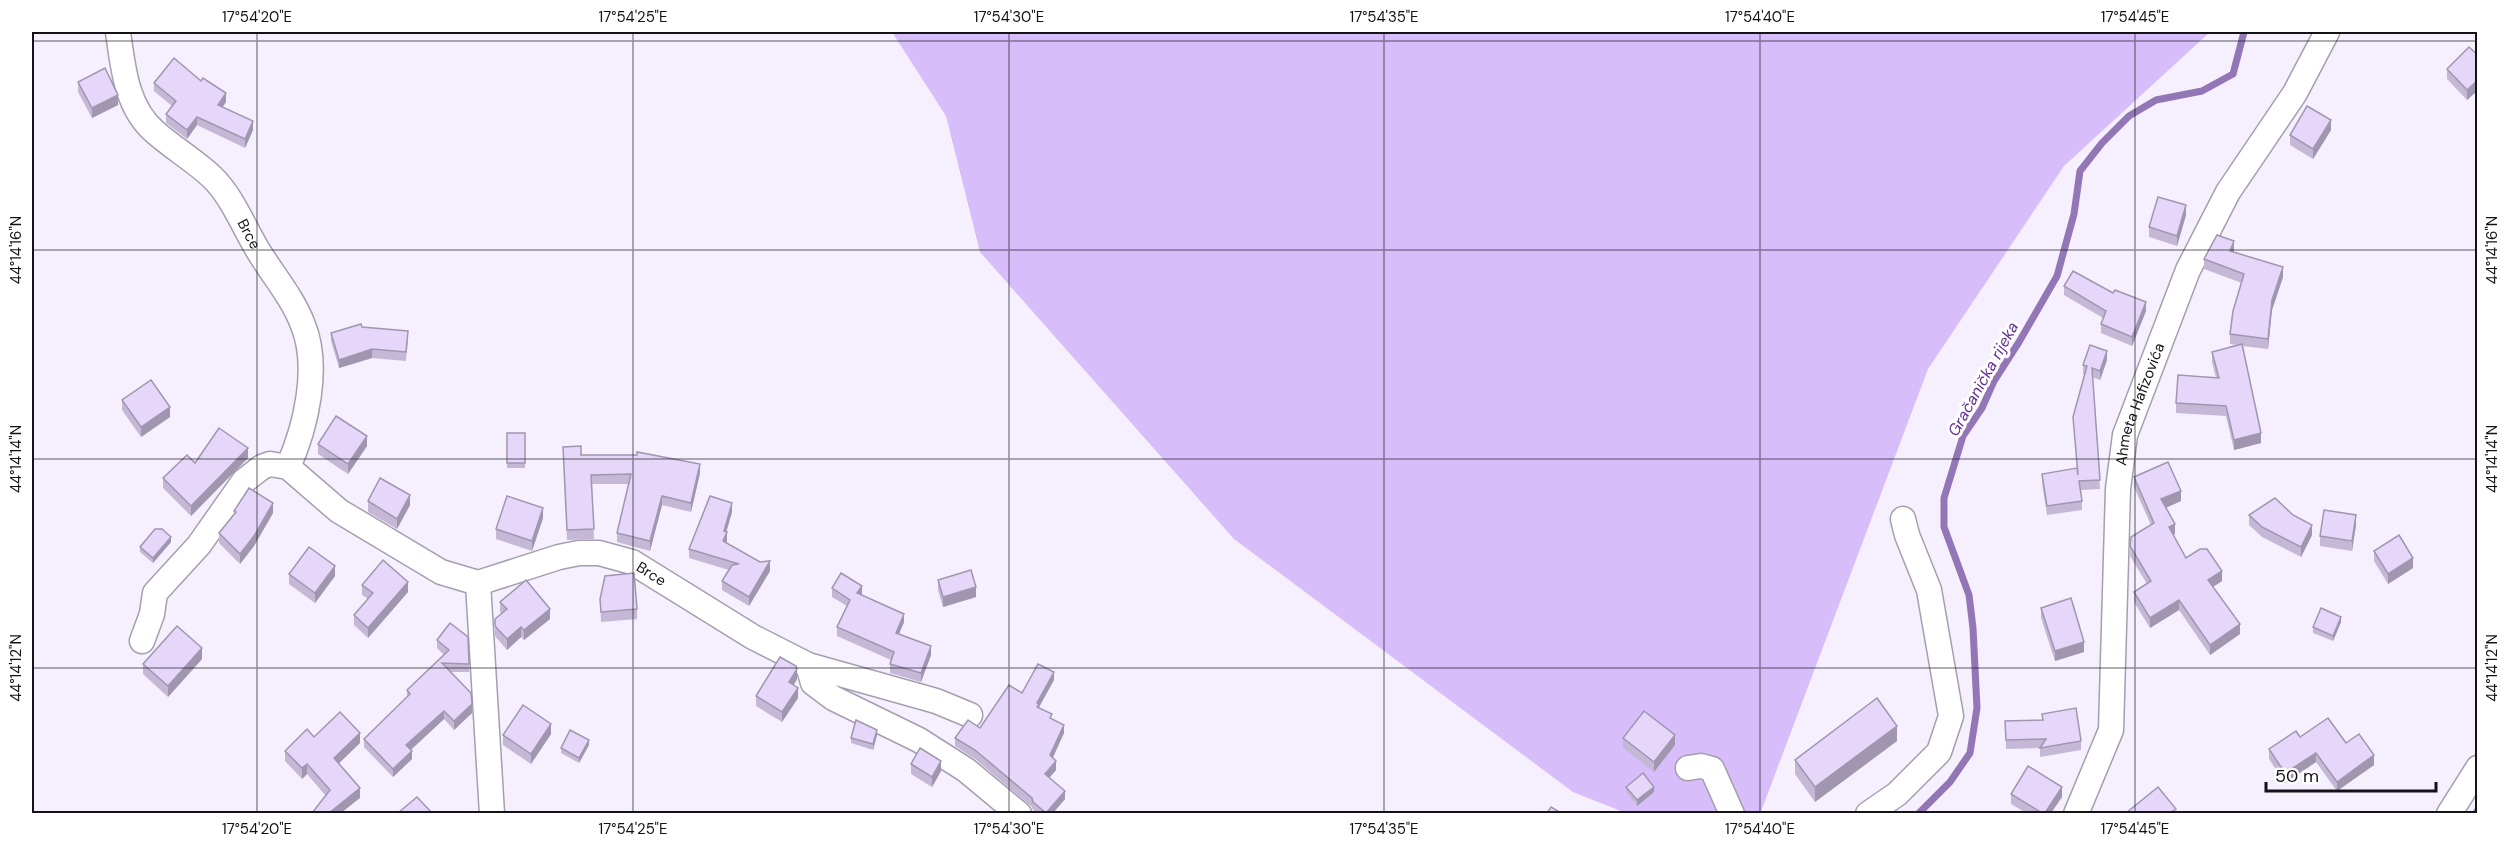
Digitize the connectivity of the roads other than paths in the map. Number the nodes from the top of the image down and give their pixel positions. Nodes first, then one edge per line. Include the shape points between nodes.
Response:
1 (118, 32) edge
2 (2327, 32) edge
3 (288, 467) junction
4 (1903, 519) dead end
5 (478, 583) junction
6 (142, 641) dead end
7 (808, 664) junction
8 (970, 715) dead end
9 (1689, 768) dead end
10 (2478, 768) edge
11 (492, 813) edge
12 (1019, 813) edge
13 (1732, 813) edge
14 (1868, 813) edge
15 (2076, 813) edge
16 (2449, 813) edge

1 - 3 street, Brce via 124,76 135,105 152,130 213,178 304,326 311,363 309,392
2 - 15 street, Ahmeta Hafizovića via 2295,93 2228,192 2188,270 2125,435 2118,489 2111,730
3 - 5 street via 339,511 441,572
3 - 6 street via 270,464 244,481 199,545 155,593
4 - 14 street via 1929,590 1951,716 1939,752 1897,794
5 - 7 street, Brce via 559,557 599,553 632,562 753,638
5 - 11 street
7 - 8 street, Brce via 936,701
7 - 12 street via 813,683 833,698 919,740 966,770
9 - 13 street via 1701,766 1712,770
10 - 16 street

